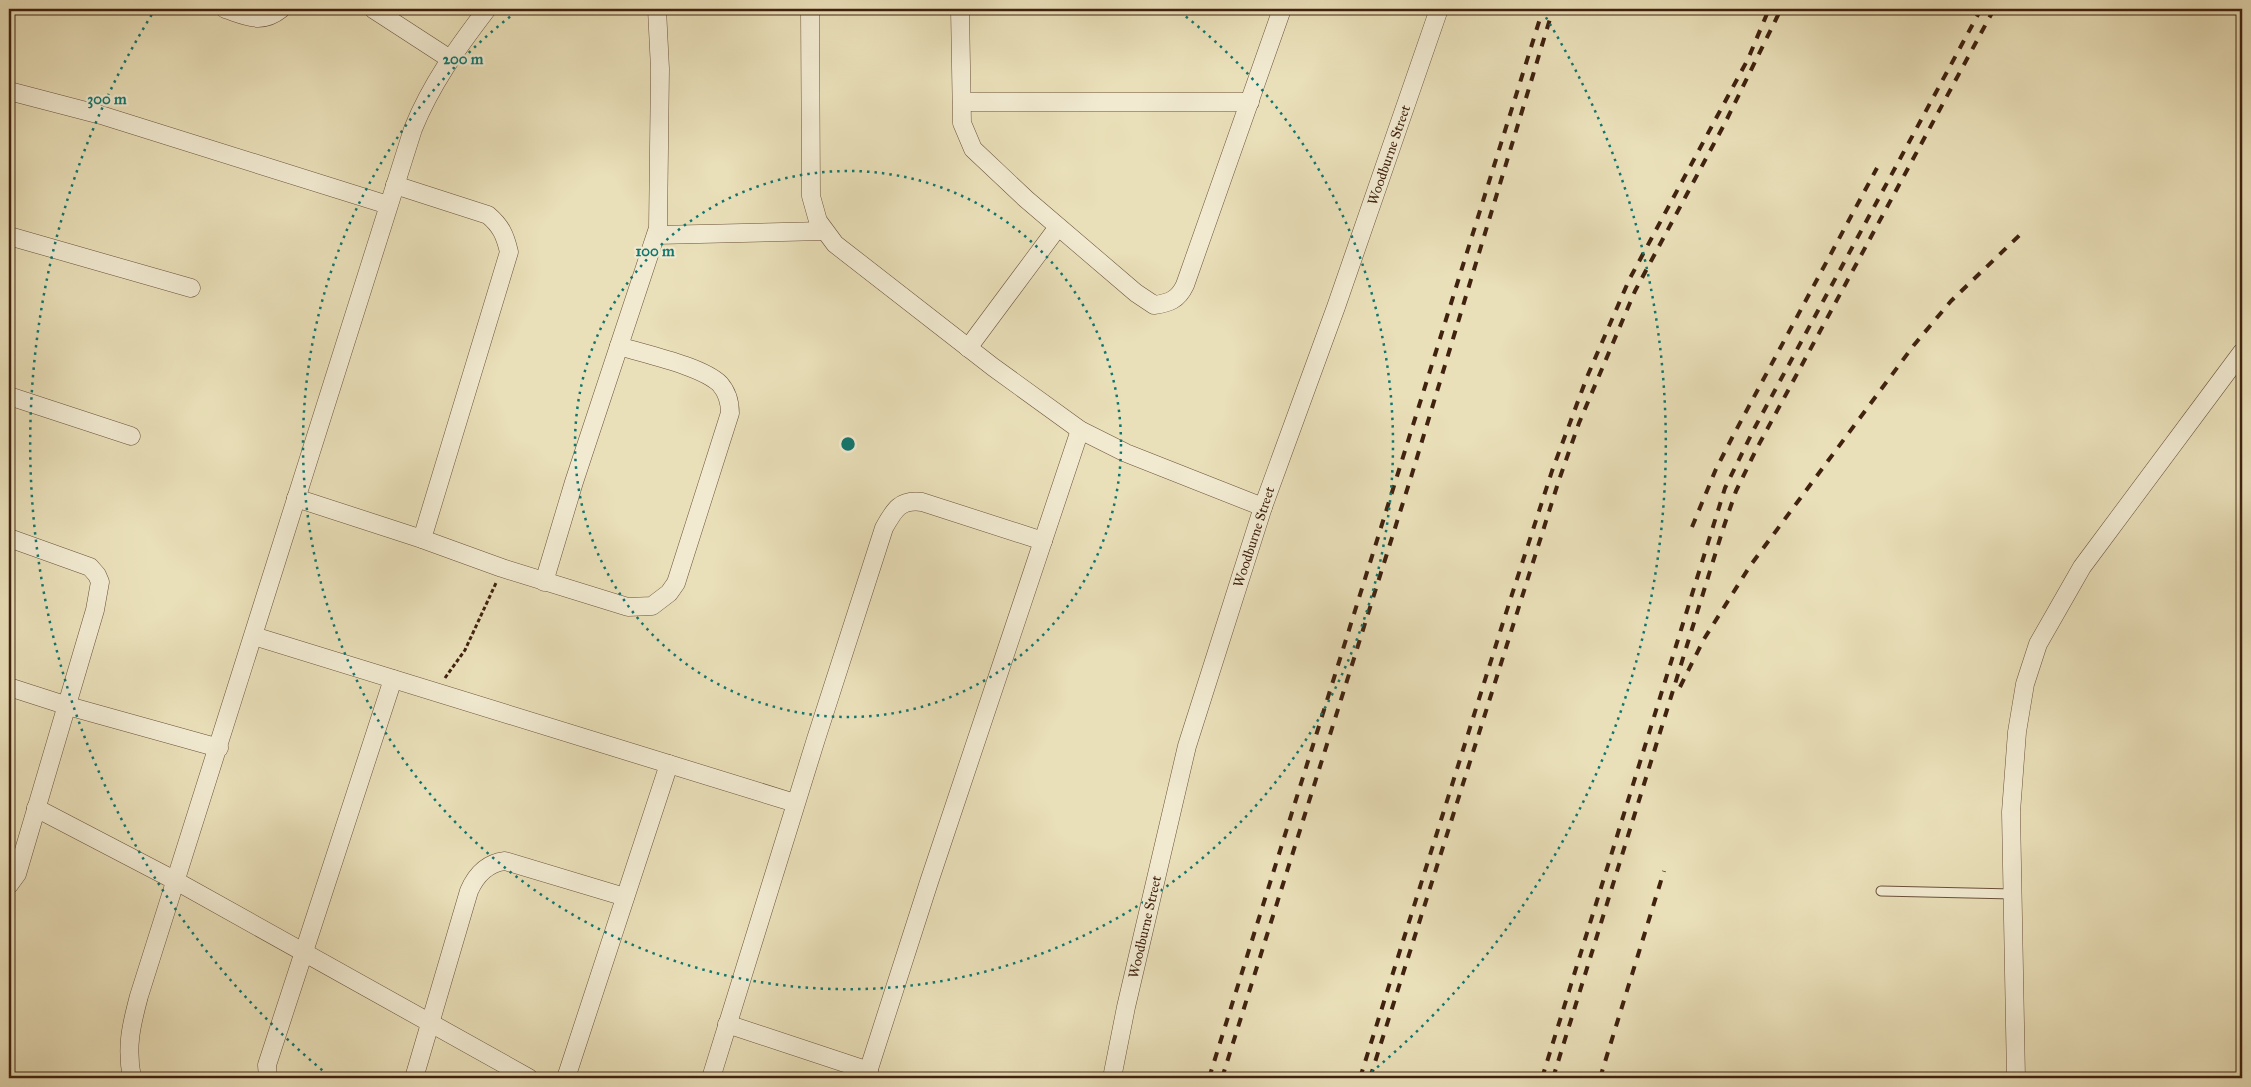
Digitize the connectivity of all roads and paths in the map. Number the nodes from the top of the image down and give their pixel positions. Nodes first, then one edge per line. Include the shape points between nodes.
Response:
1 (225, 9) edge
2 (281, 9) edge
3 (373, 9) edge
4 (487, 9) edge
5 (657, 9) edge
6 (810, 9) edge
7 (960, 9) edge
8 (1282, 9) edge
9 (1439, 9) edge
10 (450, 59) junction
11 (9, 91) edge
12 (962, 102) junction
13 (1250, 102) junction
14 (395, 186) junction
15 (388, 205) junction
16 (1058, 227) junction
17 (824, 231) junction
18 (657, 235) junction
19 (9, 236) edge
20 (191, 288) dead end
21 (619, 346) junction
22 (968, 348) junction
23 (2242, 352) edge
24 (9, 396) edge
25 (1080, 430) junction
26 (131, 436) dead end
27 (296, 498) junction
28 (1263, 507) junction
29 (9, 538) edge
30 (422, 539) junction
31 (1043, 541) junction
32 (502, 568) junction
33 (544, 582) junction
34 (254, 636) junction
35 (393, 679) junction
36 (9, 686) edge
37 (435, 692) junction
38 (68, 706) junction
39 (218, 748) junction
40 (669, 764) junction
41 (796, 803) junction
42 (36, 808) junction
43 (176, 881) junction
44 (9, 885) edge
45 (1881, 891) dead end
46 (2013, 894) junction
47 (625, 897) junction
48 (304, 952) junction
49 (432, 1023) junction
50 (727, 1024) junction
51 (868, 1074) edge
52 (132, 1078) edge
53 (268, 1078) edge
54 (414, 1078) edge
55 (529, 1078) edge
56 (566, 1078) edge
57 (710, 1078) edge
58 (1112, 1078) edge
59 (2016, 1078) edge

1 - 2 street via 264,19
3 - 10 street
4 - 10 street
5 - 18 street via 660,215
6 - 17 street via 811,196 813,209
7 - 12 street
8 - 13 street
9 - 28 street, Woodburne Street
10 - 14 street via 420,111
11 - 15 street via 102,115
12 - 13 street
12 - 16 street via 962,123 973,149
13 - 16 street via 1185,285 1174,300 1154,305 1136,294
14 - 15 street
14 - 30 street via 488,215 500,226 509,252
15 - 27 street
16 - 22 street
17 - 18 street
17 - 22 street via 849,256
18 - 21 street
19 - 20 street
21 - 33 street
21 - 33 street via 700,372 719,384 730,403 730,413 676,583 652,606 628,607
22 - 25 street
23 - 46 street via 2082,568 2038,644 2025,684 2017,732 2011,812
24 - 26 street
25 - 28 street via 1126,453
25 - 31 street
27 - 30 street
27 - 34 street
28 - 58 street, Woodburne Street via 1187,746
29 - 38 street via 78,561 90,567 100,582
30 - 32 street
31 - 41 street via 922,502 911,501 898,507 884,528
31 - 51 street
32 - 33 street
32 - 37 path via 465,650
34 - 35 street
34 - 39 street
35 - 37 street
35 - 48 street
36 - 38 street
37 - 40 street
38 - 39 street
38 - 42 street
39 - 43 street
40 - 41 street
40 - 47 street
41 - 50 street
42 - 43 street
42 - 44 street via 17,874
43 - 48 street
43 - 52 street via 130,1029 128,1045
45 - 46 lane
46 - 59 street
47 - 49 street via 505,861 489,865 470,891
47 - 56 street
48 - 49 street
48 - 53 street via 267,1065
49 - 54 street
49 - 55 street
50 - 51 street
50 - 57 street

